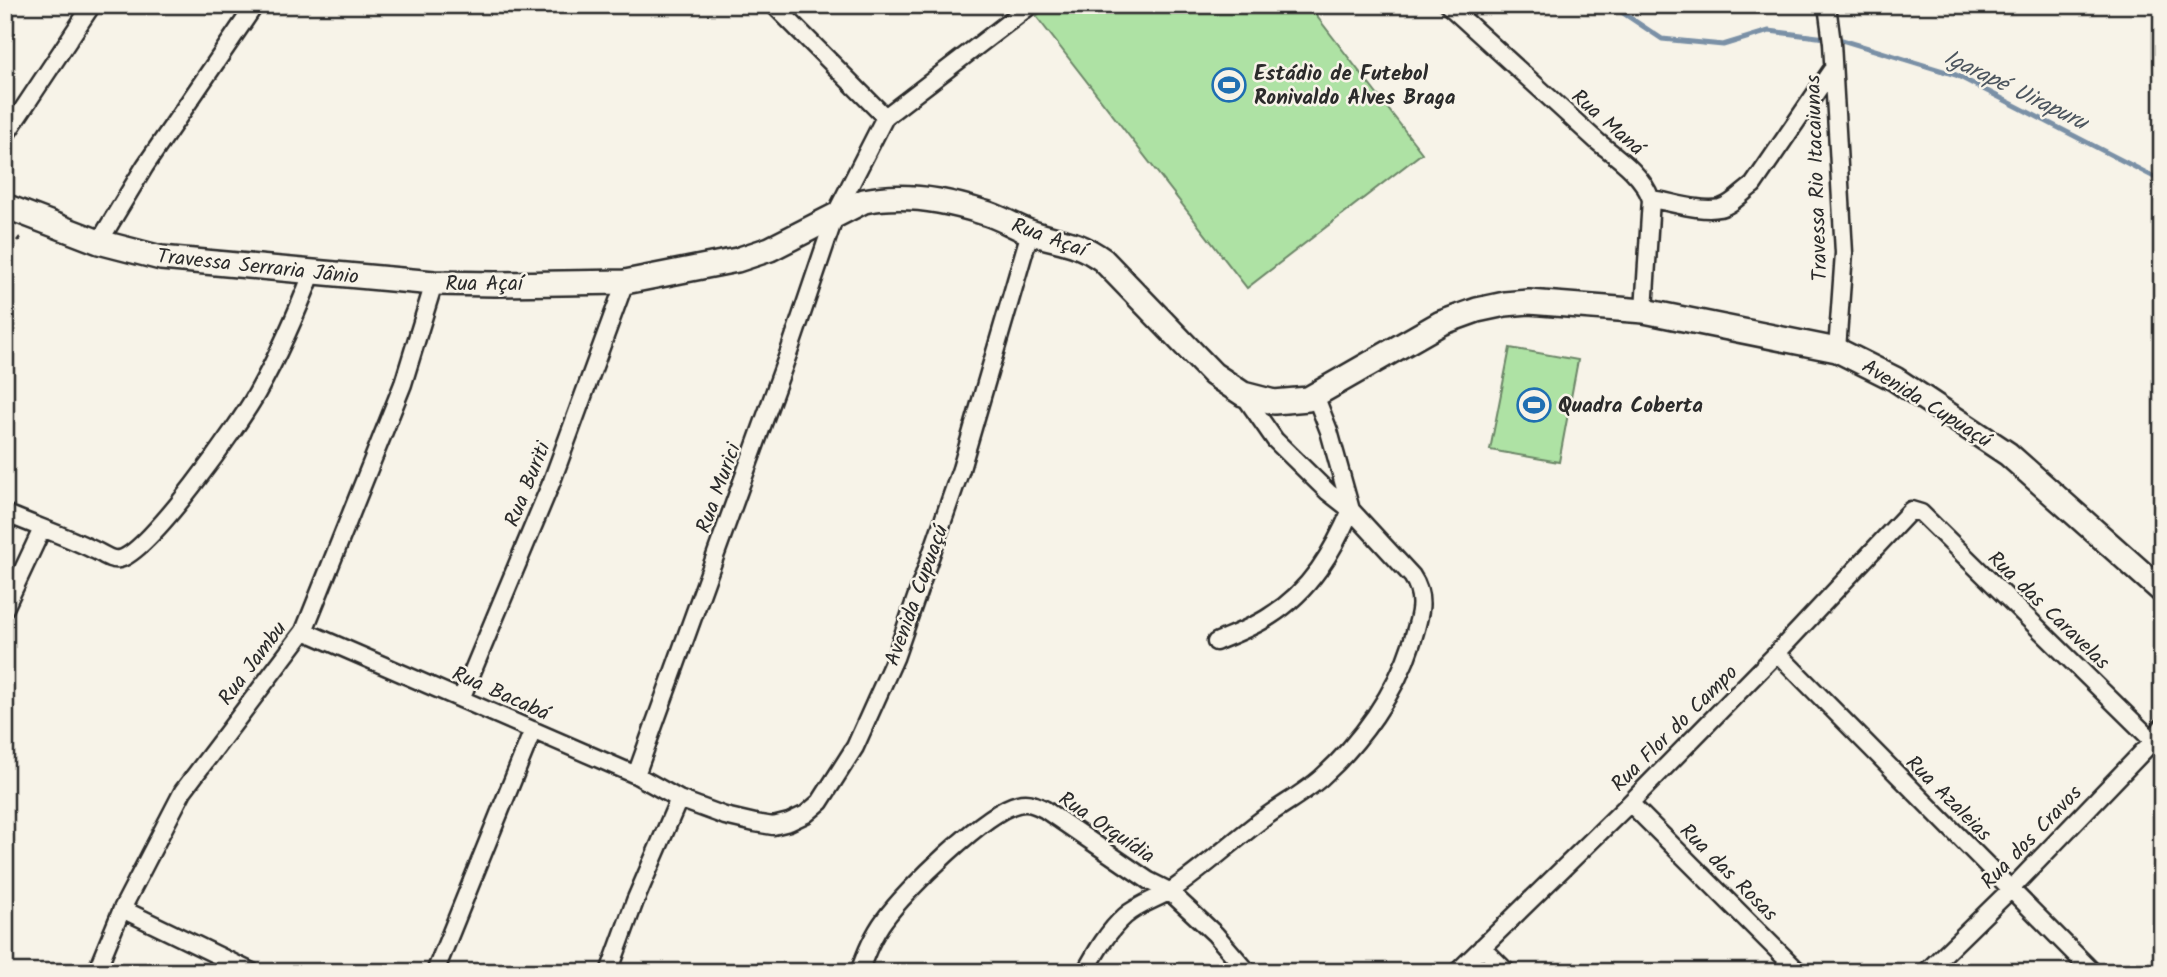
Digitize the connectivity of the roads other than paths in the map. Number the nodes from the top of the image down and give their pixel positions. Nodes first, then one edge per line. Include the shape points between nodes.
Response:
1 (92, 5) edge
2 (255, 5) edge
3 (774, 5) edge
4 (1031, 5) edge
5 (1448, 5) edge
6 (1828, 5) edge
7 (1833, 68) junction
8 (885, 117) junction
9 (5, 136) edge
10 (1651, 199) junction
11 (5, 205) edge
12 (836, 214) junction
13 (1030, 232) junction
14 (99, 242) junction
15 (313, 271) junction
16 (625, 282) junction
17 (434, 283) junction
18 (1644, 311) junction
19 (1837, 350) junction
20 (1243, 394) junction
21 (1315, 395) junction
22 (1351, 509) junction
23 (1915, 510) joint
24 (5, 513) edge
25 (43, 529) junction
26 (2162, 591) edge
27 (5, 608) edge
28 (304, 631) junction
29 (1216, 642) dead end
30 (1777, 653) junction
31 (461, 699) junction
32 (533, 730) junction
33 (2157, 734) edge
34 (636, 775) junction
35 (678, 799) junction
36 (1630, 803) junction
37 (2010, 890) junction
38 (1169, 891) junction
39 (122, 909) junction
40 (1482, 947) junction
41 (96, 972) edge
42 (252, 972) edge
43 (435, 972) edge
44 (609, 972) edge
45 (859, 972) edge
46 (1085, 972) edge
47 (1248, 972) edge
48 (1457, 972) edge
49 (1507, 972) edge
50 (1799, 972) edge
51 (1926, 972) edge
52 (2093, 972) edge

1 - 9 street
2 - 14 street
3 - 8 street
4 - 8 street
5 - 10 street, Rua Maná via 1639,178
6 - 7 street, Travessa Rio Itacaiunas
7 - 10 street via 1752,184 1735,200 1721,208
7 - 19 street, Travessa Rio Itacaiunas via 1844,253
8 - 12 street, Rua Murici
10 - 18 street
11 - 14 street, Travessa Serraria Jânio
12 - 13 street, Rua Açaí via 881,197 932,200 984,212
12 - 16 street, Rua Açaí via 770,249 737,260
12 - 34 street, Rua Murici
13 - 20 street, Rua Açaí via 1079,244 1103,260 1213,374
13 - 35 street, Avenida Cupuaçú via 961,469 895,658 855,747 820,802 789,822 755,823
14 - 15 street, Travessa Serraria Jânio via 161,258
15 - 17 street, Travessa Serraria Jânio
15 - 25 street via 256,395 165,520 143,543 130,555 113,559
16 - 17 street, Rua Açaí
16 - 31 street, Rua Buriti via 552,481
17 - 28 street, Rua Jambu via 403,384
18 - 19 street, Avenida Cupuaçú
18 - 21 street, Rua Açaí via 1528,302 1477,310 1441,323
19 - 26 street, Avenida Cupuaçú via 1895,379 2008,454
20 - 21 street, Rua Açaí via 1274,402
20 - 22 street via 1275,440
21 - 22 street
22 - 29 street via 1329,556 1295,599
22 - 38 street via 1418,585 1421,608 1409,651 1391,688 1345,755 1319,780
23 - 30 street, Rua Flor do Campo via 1908,512
23 - 33 street, Rua das Caravelas
24 - 25 street
25 - 27 street
28 - 31 street, Rua Bacabá
28 - 39 street, Rua Jambu via 183,791
30 - 36 street, Rua Flor do Campo
30 - 37 street, Rua Azaleias
31 - 32 street, Rua Bacabá
32 - 34 street, Rua Bacabá
32 - 43 street
33 - 37 street, Rua dos Cravos
34 - 35 street, Rua Bacabá
35 - 44 street
36 - 40 street, Rua Flor do Campo
36 - 50 street, Rua das Rosas
37 - 51 street, Rua dos Cravos
37 - 52 street, Rua Azaleias
38 - 45 street, Rua Orquídia via 1044,809 1028,802 1015,804 942,858 895,905 874,936
38 - 46 street via 1126,915
38 - 47 street, Rua Orquídia
39 - 41 street, Rua Jambu
39 - 42 street
40 - 48 street, Rua Flor do Campo
40 - 49 street

